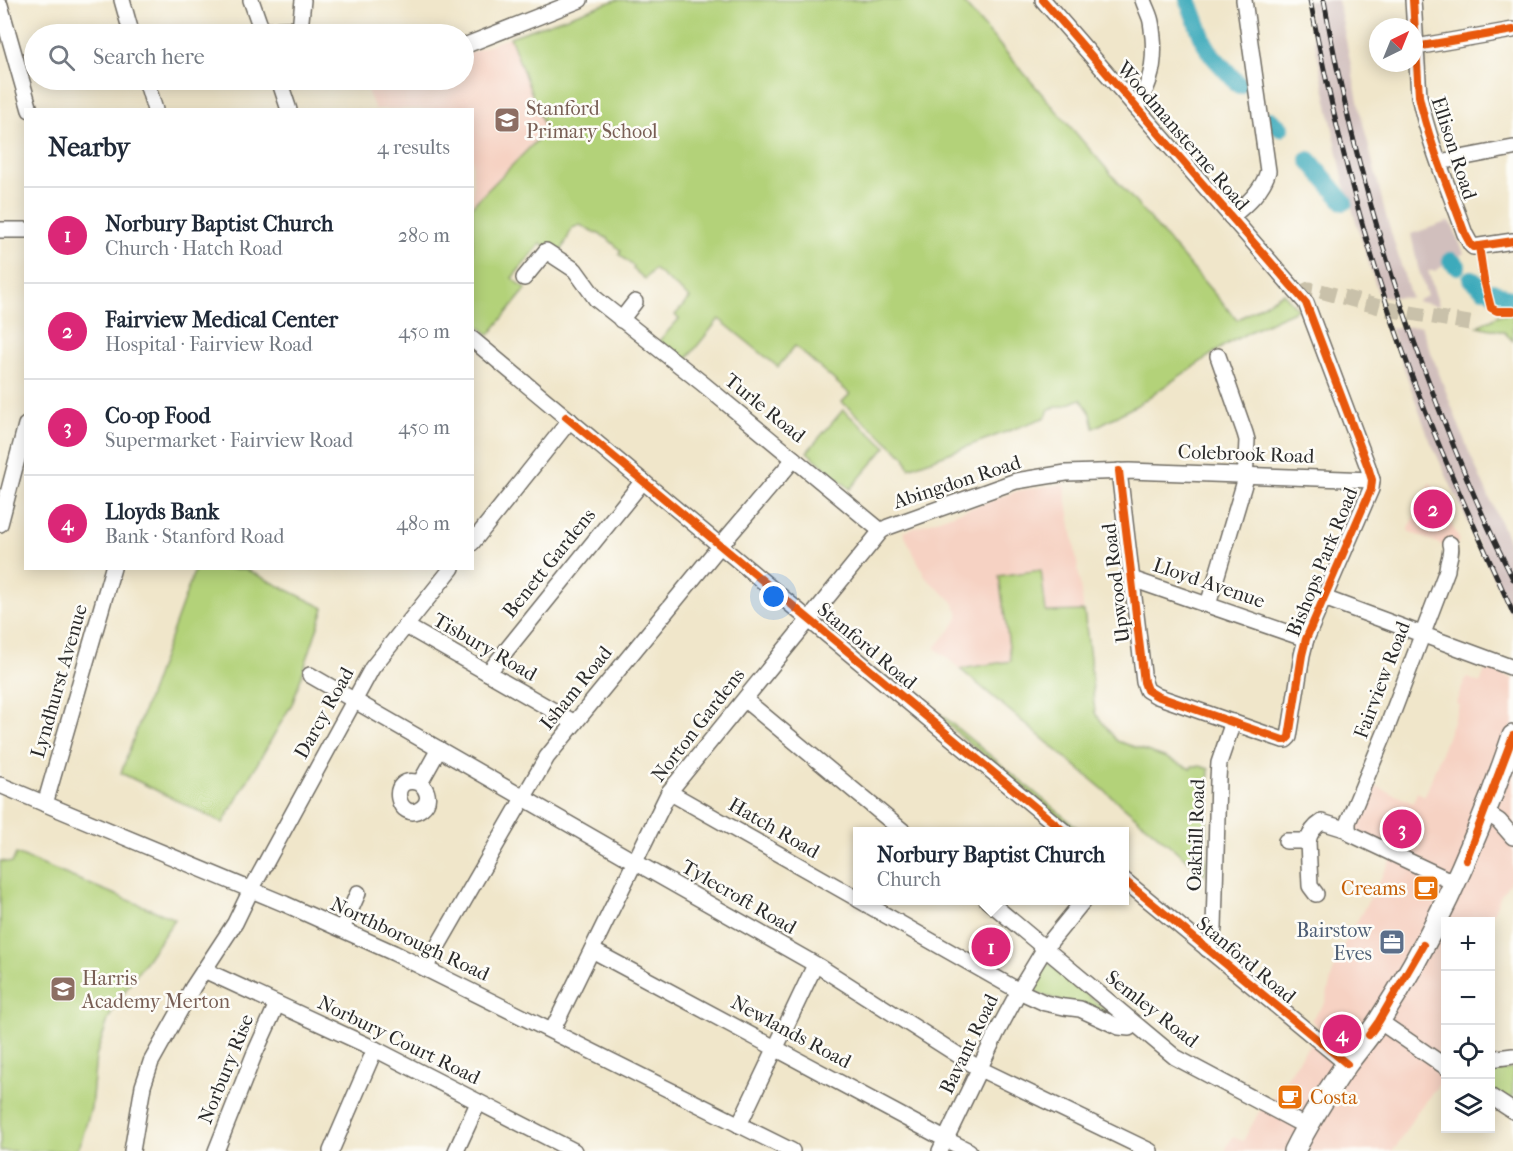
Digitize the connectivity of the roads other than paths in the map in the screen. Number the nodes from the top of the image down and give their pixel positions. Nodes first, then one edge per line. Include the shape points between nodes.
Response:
1 (122, 0) edge
2 (251, 0) edge
3 (303, 0) edge
4 (1043, 0) edge
5 (1143, 0) edge
6 (1244, 0) edge
7 (1413, 0) edge
8 (578, 1) edge
9 (0, 5) edge
10 (1414, 18) edge
11 (129, 24) edge
12 (259, 24) edge
13 (301, 24) edge
14 (1513, 30) edge
15 (474, 42) edge
16 (1423, 46) edge
17 (1418, 72) edge
18 (24, 89) edge
19 (24, 90) edge
20 (149, 90) edge
21 (282, 90) edge
22 (1135, 106) junction
23 (29, 108) edge
24 (154, 108) edge
25 (288, 108) edge
26 (1513, 148) edge
27 (1439, 162) junction
28 (1231, 217) junction
29 (0, 230) edge
30 (24, 230) edge
31 (1513, 241) edge
32 (524, 278) dead end
33 (1299, 294) joint
34 (635, 302) dead end
35 (621, 320) junction
36 (476, 348) edge
37 (1218, 356) dead end
38 (570, 420) junction
39 (24, 433) edge
40 (794, 459) junction
41 (1119, 471) junction
42 (1245, 475) junction
43 (1372, 480) junction
44 (644, 481) junction
45 (0, 524) edge
46 (881, 531) junction
47 (474, 540) edge
48 (1450, 544) dead end
49 (720, 545) junction
50 (112, 570) edge
51 (450, 570) edge
52 (1132, 579) junction
53 (1324, 598) junction
54 (1208, 605) junction
55 (809, 620) junction
56 (406, 626) junction
57 (1422, 635) junction
58 (1306, 639) junction
59 (1513, 668) edge
60 (488, 673) junction
61 (310, 675) dead end
62 (354, 700) junction
63 (745, 700) junction
64 (1233, 722) junction
65 (575, 723) junction
66 (1513, 736) edge
67 (439, 749) junction
68 (420, 783) dead end
69 (0, 785) edge
70 (669, 792) junction
71 (523, 797) junction
72 (45, 804) junction
73 (1485, 812) junction
74 (899, 827) edge
75 (1060, 827) edge
76 (1348, 830) junction
77 (1513, 837) edge
78 (1286, 841) dead end
79 (1308, 841) junction
80 (635, 862) junction
81 (1129, 883) edge
82 (1455, 883) junction
83 (251, 890) junction
84 (358, 893) dead end
85 (1316, 894) dead end
86 (853, 897) edge
87 (867, 905) edge
88 (993, 905) edge
89 (1080, 905) edge
90 (342, 929) junction
91 (1045, 948) junction
92 (1207, 949) junction
93 (592, 950) junction
94 (815, 964) junction
95 (425, 968) junction
96 (204, 970) junction
97 (1019, 991) junction
98 (276, 1004) junction
99 (1379, 1021) junction
100 (1134, 1023) junction
101 (552, 1031) junction
102 (776, 1048) junction
103 (375, 1049) junction
104 (1513, 1056) edge
105 (1495, 1058) edge
106 (1441, 1063) edge
107 (1347, 1064) junction
108 (980, 1069) junction
109 (1495, 1099) edge
110 (478, 1103) junction
111 (1513, 1111) edge
112 (739, 1125) junction
113 (1307, 1127) junction
114 (943, 1145) edge
115 (1132, 1147) edge
116 (1296, 1150) edge
117 (132, 1151) edge
118 (216, 1151) edge
119 (331, 1151) edge
120 (456, 1151) edge
121 (574, 1151) edge
122 (792, 1151) edge
123 (969, 1151) edge
124 (1150, 1151) edge

1 - 11 street
2 - 12 street
3 - 13 street
4 - 22 street, Woodmansterne Road
5 - 22 street via 1151,20 1153,63 1146,90
6 - 28 street via 1268,171 1259,190
7 - 10 street, Ellison Road
8 - 15 street
9 - 18 street
14 - 16 street
17 - 27 street, Ellison Road via 1424,118
19 - 23 street
20 - 24 street
21 - 25 street
22 - 28 street, Woodmansterne Road
26 - 27 street
27 - 31 street, Ellison Road via 1471,245
28 - 33 street, Woodmansterne Road
29 - 30 street
32 - 35 street, Turle Road via 546,251 575,270 592,296
33 - 43 street, Bishops Park Road via 1312,314
34 - 35 street
35 - 40 street, Turle Road
36 - 38 street, Stanford Road
37 - 42 street via 1245,433
38 - 44 street, Stanford Road
38 - 47 street
39 - 45 street
40 - 46 street, Turle Road
40 - 49 street, Isham Road
41 - 42 street, Colebrook Road
41 - 46 street, Abingdon Road via 1024,479
41 - 52 street, Upwood Road
42 - 43 street, Colebrook Road
42 - 54 street
43 - 53 street, Bishops Park Road
44 - 49 street, Stanford Road
44 - 60 street, Benett Gardens
46 - 55 street, Norton Gardens
48 - 57 street, Fairview Road via 1447,570
49 - 55 street, Stanford Road
49 - 65 street, Isham Road
50 - 72 street, Lyndhurst Avenue
51 - 56 street, Darcy Road
52 - 54 street, Lloyd Avenue
52 - 64 street, Upwood Road via 1147,690
53 - 57 street
53 - 58 street, Bishops Park Road
54 - 58 street, Lloyd Avenue
55 - 63 street, Norton Gardens
55 - 75 street, Stanford Road
56 - 60 street, Tisbury Road
56 - 62 street, Darcy Road via 377,662
57 - 59 street
57 - 76 street, Fairview Road
58 - 64 street, Bishops Park Road via 1289,737 1286,740
60 - 65 street, Tisbury Road
61 - 62 street, Tylecroft Road
62 - 67 street, Tylecroft Road
62 - 83 street, Darcy Road
63 - 70 street, Norton Gardens
63 - 74 street
64 - 92 street, Oakhill Road via 1218,779 1214,928
65 - 71 street, Isham Road via 547,757
66 - 73 highway
67 - 68 street
67 - 71 street, Tylecroft Road
69 - 72 street, Northborough Road
70 - 80 street, Norton Gardens
70 - 86 street, Hatch Road
71 - 80 street, Tylecroft Road
71 - 95 street, Isham Road
72 - 83 street, Northborough Road
73 - 77 street
73 - 82 highway
76 - 79 street via 1322,822 1315,826
76 - 82 street
78 - 79 street
79 - 85 street via 1310,886
80 - 93 street, Norton Gardens
80 - 94 street, Tylecroft Road
81 - 92 street, Stanford Road
82 - 99 highway
83 - 90 street, Northborough Road
83 - 96 street, Darcy Road via 236,923
84 - 90 street
87 - 97 street, Hatch Road
88 - 91 street, Semley Road
89 - 91 street, Bavant Road
90 - 95 street, Northborough Road
91 - 97 street, Bavant Road
91 - 100 street, Semley Road
92 - 107 street, Stanford Road
93 - 101 street, Norton Gardens
93 - 102 street, Newlands Road
94 - 102 street
94 - 108 street, Tylecroft Road
95 - 101 street, Northborough Road
96 - 98 street, Norbury Court Road
96 - 117 street, Darcy Road via 147,1071
97 - 100 street, Hatch Road via 1045,1003 1080,1009 1119,1027 1129,1028
97 - 108 street, Bavant Road
98 - 103 street, Norbury Court Road
98 - 118 street, Norbury Rise
99 - 106 street
99 - 107 highway
100 - 113 street, Semley Road via 1183,1062
101 - 112 street, Northborough Road
102 - 112 street
102 - 114 street, Newlands Road
103 - 110 street, Norbury Court Road
103 - 119 street
104 - 105 street
107 - 113 highway
108 - 114 street, Bavant Road
108 - 115 street, Tylecroft Road
109 - 111 street
110 - 120 street
110 - 121 street, Norbury Court Road
112 - 122 street, Northborough Road
113 - 116 highway
114 - 123 street, Newlands Road
115 - 124 street, Tylecroft Road

